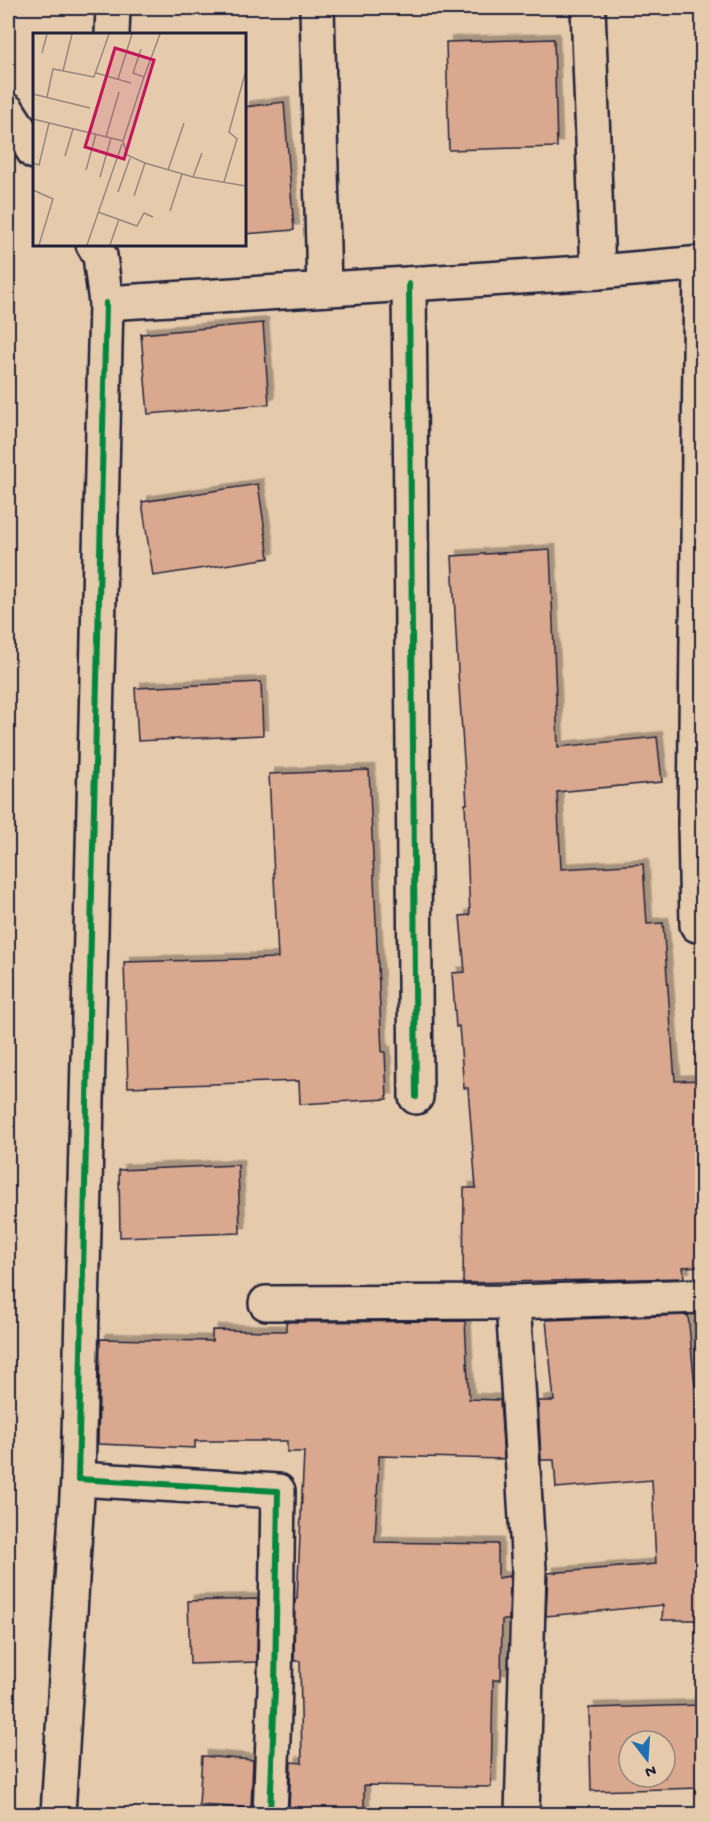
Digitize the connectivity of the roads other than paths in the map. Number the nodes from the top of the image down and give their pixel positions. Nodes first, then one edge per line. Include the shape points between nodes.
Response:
1 (113, 8) edge
2 (317, 8) edge
3 (588, 8) edge
4 (112, 33) edge
5 (8, 111) edge
6 (33, 150) edge
7 (98, 248) edge
8 (702, 263) edge
9 (598, 273) junction
10 (409, 284) junction
11 (324, 289) junction
12 (106, 303) junction
13 (697, 925) dead end
14 (416, 1097) dead end
15 (702, 1296) edge
16 (513, 1302) junction
17 (266, 1303) dead end
18 (78, 1479) junction
19 (58, 1815) edge
20 (270, 1815) edge
21 (522, 1815) edge

1 - 4 street
2 - 11 street
3 - 9 street
5 - 6 street
7 - 12 street
8 - 9 street
8 - 13 street
9 - 10 street
10 - 11 street
10 - 14 street
11 - 12 street
12 - 18 street
15 - 16 street
16 - 17 street
16 - 21 street via 529,1569
18 - 19 street
18 - 20 street via 278,1491

